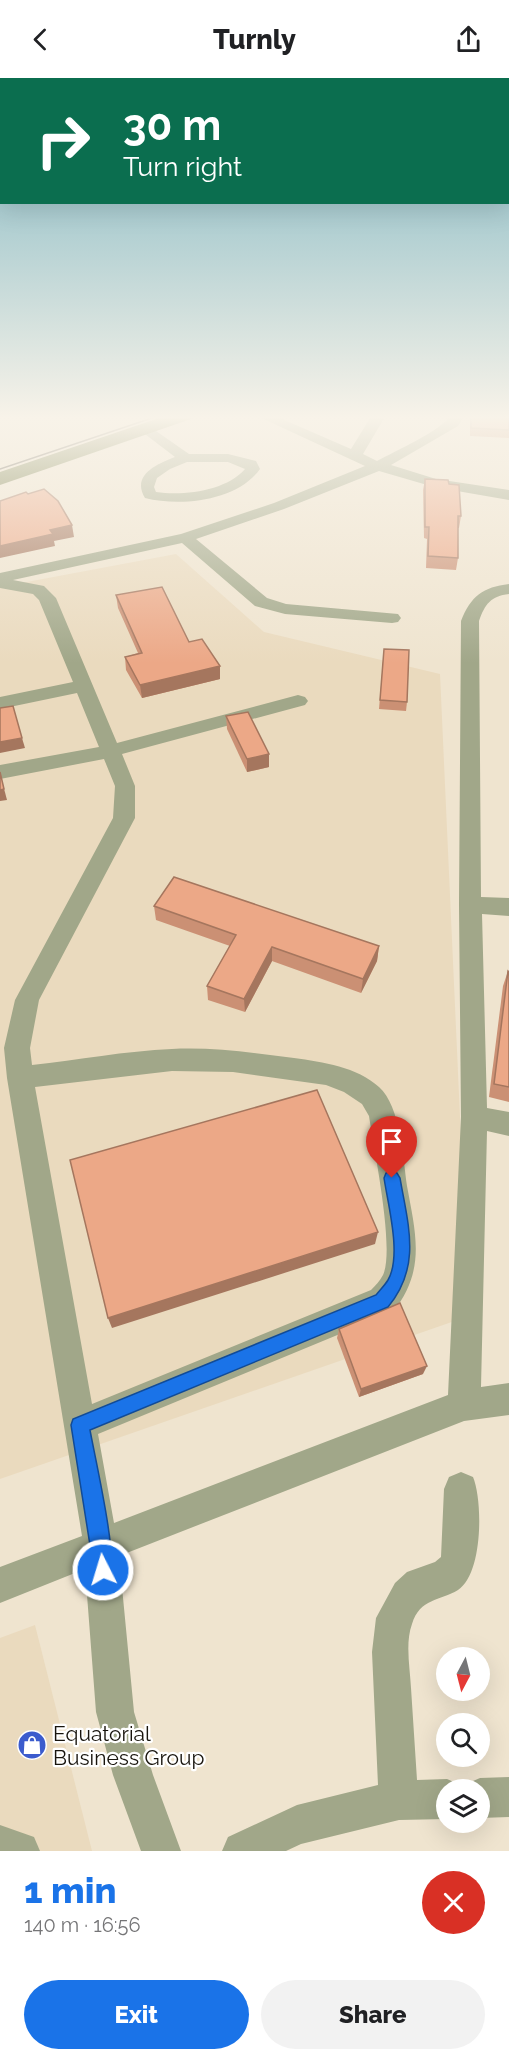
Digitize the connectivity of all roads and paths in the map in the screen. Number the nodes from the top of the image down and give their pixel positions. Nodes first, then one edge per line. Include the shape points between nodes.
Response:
1 (299, 498) edge
2 (184, 538) junction
3 (1, 582) edge
4 (509, 589) edge
5 (392, 618) dead end
6 (82, 686) junction
7 (298, 701) dead end
8 (0, 703) edge
9 (110, 751) junction
10 (1, 770) edge
11 (470, 905) junction
12 (509, 907) edge
13 (20, 1078) junction
14 (474, 1117) junction
15 (509, 1124) edge
16 (509, 1399) edge
17 (464, 1405) junction
18 (80, 1425) junction
19 (461, 1489) dead end
20 (101, 1547) junction
21 (0, 1585) edge
22 (509, 1797) edge
23 (490, 1798) edge
24 (436, 1799) edge
25 (399, 1800) junction
26 (0, 1845) edge
27 (20, 1851) edge
28 (161, 1851) edge
29 (242, 1851) edge

1 - 2 street
2 - 3 street
2 - 5 street via 261,602 285,609
3 - 6 street via 38,590 47,598
4 - 11 street via 484,595 470,621
6 - 8 street
6 - 9 street
7 - 9 street
9 - 10 street
9 - 13 street via 125,786 124,818 27,1000 16,1048
11 - 12 street
11 - 14 street
13 - 18 street
13 - 18 street via 172,1060 233,1061 327,1074 371,1096 382,1114 402,1241 395,1286 382,1301
14 - 15 street
14 - 17 street
16 - 17 street
17 - 20 street
18 - 20 street
19 - 25 street via 460,1552 455,1568 446,1577 420,1585 394,1618 390,1652
20 - 21 street
20 - 28 street via 115,1712
22 - 23 street
24 - 25 street
25 - 29 street via 297,1825
26 - 27 street

